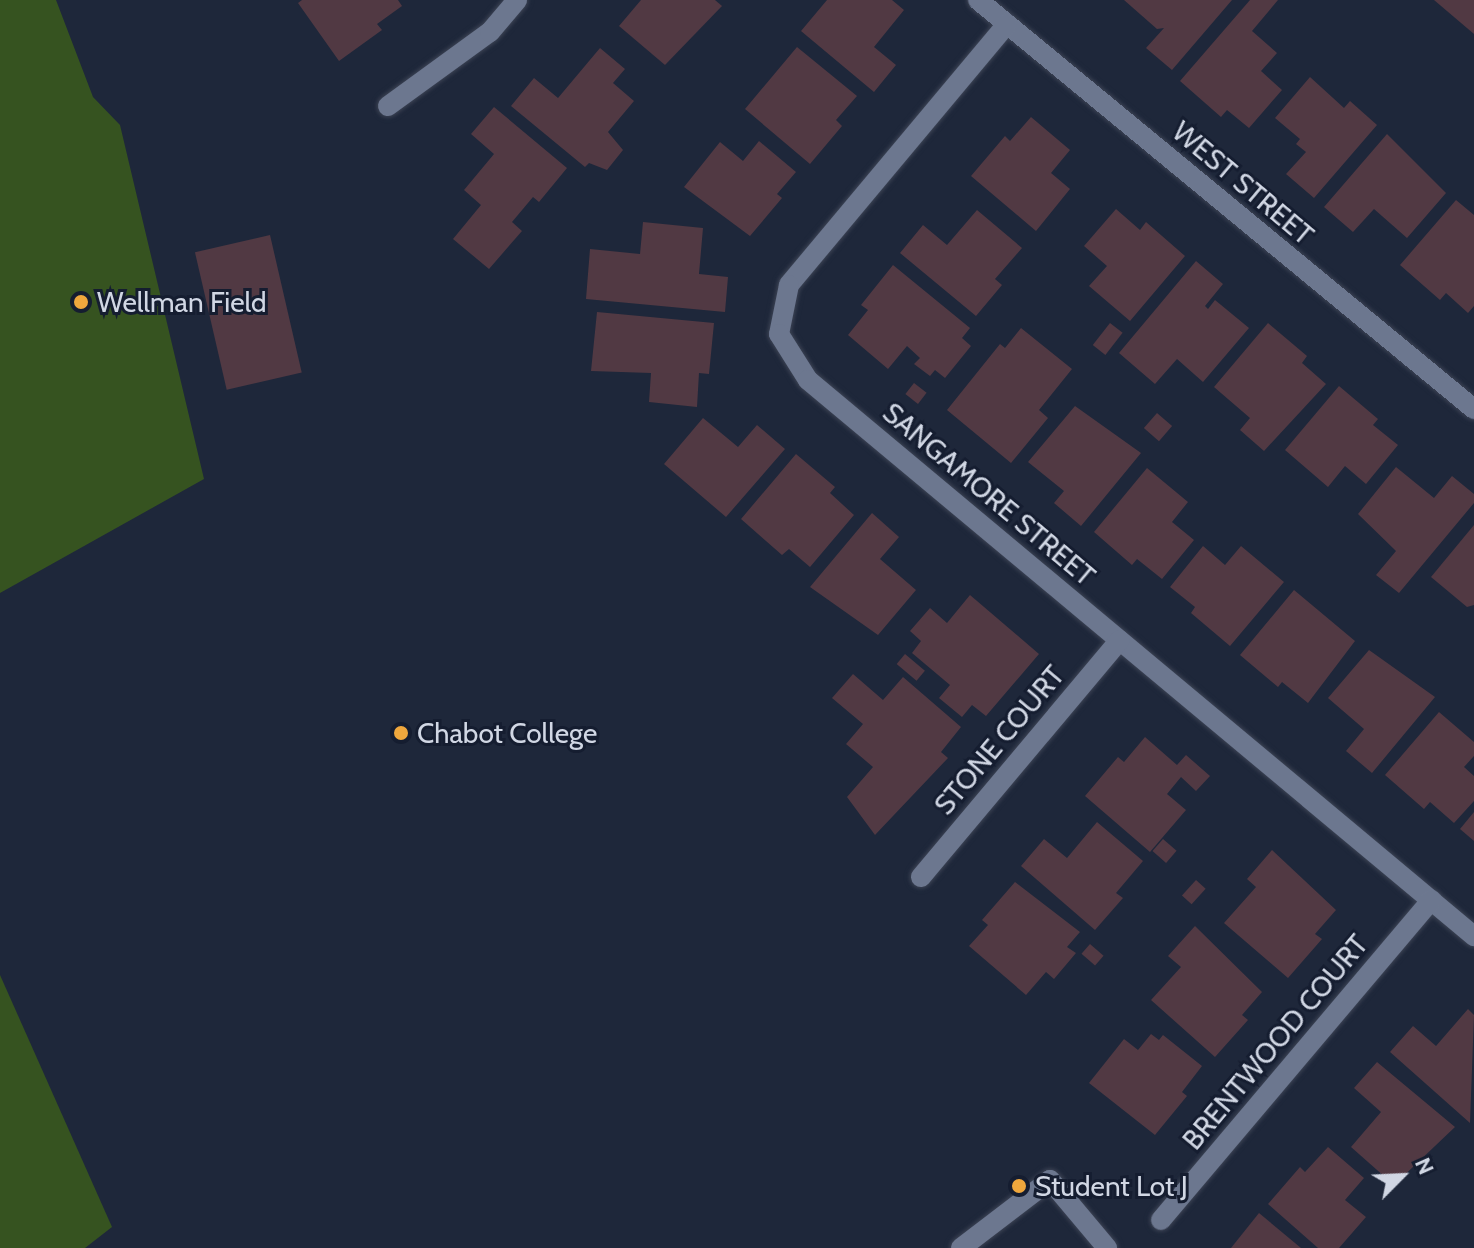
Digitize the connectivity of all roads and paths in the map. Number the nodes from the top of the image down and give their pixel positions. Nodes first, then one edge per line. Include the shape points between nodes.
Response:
1 (517, 0) edge
2 (978, 0) edge
3 (1007, 24) junction
4 (388, 106) dead end
5 (1471, 399) edge
6 (1120, 640) junction
7 (921, 877) dead end
8 (1431, 900) junction
9 (1474, 936) edge
10 (1161, 1220) dead end
11 (961, 1248) edge
12 (1107, 1248) edge

1 - 4 street via 490,32
2 - 3 street, WEST STREET
3 - 5 street, WEST STREET
3 - 6 street, SANGAMORE STREET via 789,285 779,334 808,380
6 - 7 street, STONE COURT
6 - 8 street, SANGAMORE STREET
8 - 9 street, SANGAMORE STREET
8 - 10 street, BRENTWOOD COURT
11 - 12 street via 1050,1180

